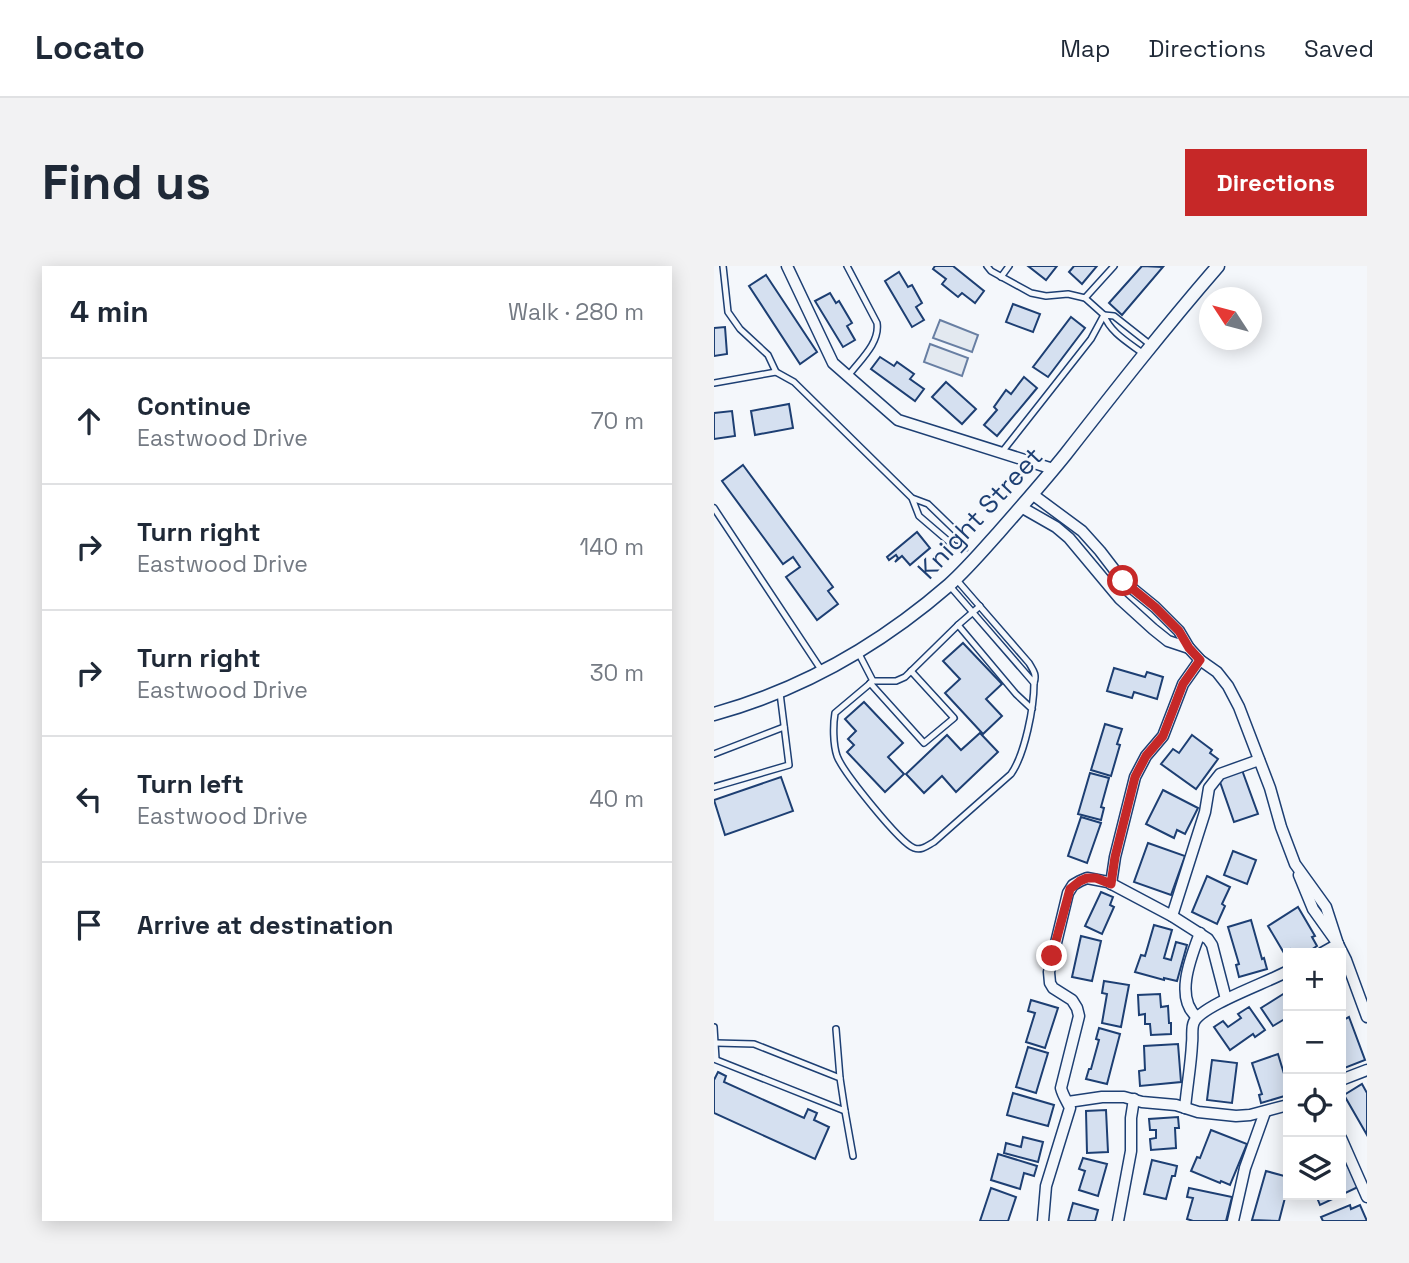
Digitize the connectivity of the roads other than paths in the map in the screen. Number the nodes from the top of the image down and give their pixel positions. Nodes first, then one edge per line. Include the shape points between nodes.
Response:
1 (723, 266) edge
2 (787, 266) edge
3 (847, 266) edge
4 (987, 266) edge
5 (1009, 266) edge
6 (1114, 266) edge
7 (1218, 266) edge
8 (1001, 276) junction
9 (1085, 298) junction
10 (1104, 316) junction
11 (1148, 350) junction
12 (776, 372) junction
13 (848, 376) junction
14 (714, 383) edge
15 (1002, 452) junction
16 (1053, 469) junction
17 (1032, 494) junction
18 (912, 498) junction
19 (1021, 507) junction
20 (714, 508) edge
21 (965, 548) junction
22 (976, 558) junction
23 (952, 582) junction
24 (980, 606) junction
25 (972, 612) junction
26 (958, 625) junction
27 (1189, 648) junction
28 (858, 652) junction
29 (1200, 660) junction
30 (822, 671) junction
31 (911, 671) junction
32 (871, 682) junction
33 (1034, 683) junction
34 (780, 690) junction
35 (1032, 709) junction
36 (714, 714) edge
37 (785, 727) junction
38 (714, 754) edge
39 (1259, 760) junction
40 (714, 788) edge
41 (1111, 884) junction
42 (1172, 916) junction
43 (1200, 933) junction
44 (1338, 944) junction
45 (1331, 948) edge
46 (1283, 974) edge
47 (1226, 999) junction
48 (1197, 1017) junction
49 (1367, 1017) edge
50 (714, 1027) edge
51 (836, 1029) dead end
52 (716, 1043) junction
53 (715, 1059) edge
54 (1367, 1070) edge
55 (840, 1078) junction
56 (1346, 1078) edge
57 (1134, 1099) junction
58 (1068, 1101) junction
59 (1283, 1107) edge
60 (1185, 1108) junction
61 (845, 1111) junction
62 (1265, 1112) junction
63 (1346, 1148) edge
64 (853, 1156) dead end
65 (1367, 1197) edge
66 (1043, 1221) edge
67 (1118, 1221) edge
68 (1233, 1221) edge

1 - 12 lane via 728,312 768,355
2 - 13 street via 833,363
3 - 13 lane via 878,332
4 - 8 lane
5 - 8 lane
6 - 9 lane
7 - 11 street, Knight Street
8 - 9 lane via 1031,293
9 - 10 lane
10 - 11 lane via 1107,323
10 - 11 lane via 1114,316
10 - 15 lane
11 - 16 street, Knight Street
12 - 14 lane
12 - 18 lane via 794,382
13 - 15 street via 898,420
15 - 16 street
16 - 17 street, Knight Street
17 - 19 street, Knight Street
17 - 27 street via 1082,531 1123,581 1179,631
18 - 21 lane via 929,504 963,538
18 - 21 lane via 919,516 954,546
19 - 22 street, Knight Street
19 - 27 street via 1069,538 1153,629 1168,641
20 - 30 lane
21 - 22 lane
22 - 23 street, Knight Street
23 - 24 lane
23 - 25 lane
23 - 28 street, Knight Street
24 - 25 lane
24 - 33 lane via 1029,663
25 - 26 lane
25 - 33 lane
26 - 31 lane
26 - 35 lane
27 - 29 street
28 - 30 street, Knight Street
28 - 32 lane
29 - 39 street via 1228,686
29 - 41 street via 1183,684 1163,736 1135,777
30 - 34 street, Knight Street
31 - 32 lane via 895,681
31 - 32 lane via 954,718 924,743
32 - 35 lane via 835,713 836,754 865,798 913,848 934,842 1011,774
33 - 35 lane
34 - 36 street, Knight Street
34 - 37 lane
37 - 38 lane
37 - 40 lane via 789,765
39 - 42 street via 1220,774 1209,788
39 - 44 street via 1294,864 1326,907
41 - 42 street
41 - 58 street via 1087,878 1070,889 1052,956 1050,983 1072,1000 1079,1016 1061,1088
42 - 43 street
43 - 47 street via 1212,944
43 - 48 street via 1185,995
44 - 45 street
44 - 49 street
46 - 47 street
47 - 48 street
48 - 60 street
50 - 52 lane
51 - 55 lane
52 - 53 lane
52 - 55 lane via 754,1044
53 - 61 lane
54 - 56 street
55 - 61 lane
57 - 58 street
57 - 60 street
57 - 67 street via 1132,1151
58 - 66 street via 1070,1108 1046,1186
59 - 62 street
60 - 62 street via 1236,1116
61 - 64 lane
62 - 68 street
63 - 65 street

